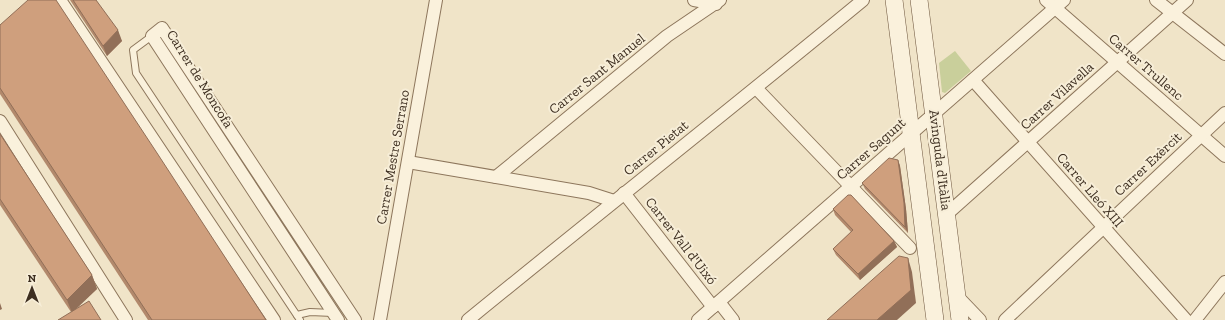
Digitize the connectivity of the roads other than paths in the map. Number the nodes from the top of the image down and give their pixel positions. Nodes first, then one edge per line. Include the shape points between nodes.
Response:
1 (60, 0) edge
2 (436, 0) edge
3 (694, 0) edge
4 (863, 0) edge
5 (894, 0) edge
6 (919, 0) edge
7 (1156, 0) edge
8 (1187, 0) edge
9 (718, 2) edge
10 (1055, 3) edge
11 (1173, 13) junction
12 (152, 36) junction
13 (1225, 54) edge
14 (1118, 62) junction
15 (973, 80) junction
16 (756, 88) junction
17 (1225, 113) edge
18 (934, 114) junction
19 (0, 121) edge
20 (911, 133) junction
21 (1201, 135) junction
22 (1028, 142) junction
23 (1225, 156) edge
24 (408, 162) junction
25 (496, 177) junction
26 (851, 187) junction
27 (624, 193) junction
28 (614, 201) junction
29 (947, 214) junction
30 (1103, 227) junction
31 (924, 235) junction
32 (1225, 282) edge
33 (957, 296) junction
34 (716, 305) junction
35 (336, 317) edge
36 (299, 318) edge
37 (126, 320) edge
38 (274, 320) edge
39 (355, 320) edge
40 (380, 320) edge
41 (468, 320) edge
42 (698, 320) edge
43 (733, 320) edge
44 (935, 320) edge
45 (960, 320) edge
46 (980, 320) edge
47 (1005, 320) edge
48 (1186, 320) edge
49 (1195, 320) edge

1 - 38 street
2 - 24 street, Carrer Mestre Serrano
3 - 9 street
4 - 16 street, Carrer Pietat
5 - 20 main road, Avinguda d'Itàlia
6 - 18 main road, Avinguda d'Itàlia
7 - 11 street
8 - 11 street, Carrer Vilavella
9 - 25 street, Carrer Sant Manuel via 667,36
10 - 14 street, Carrer Trullenc
10 - 15 street, Carrer Sagunt
11 - 13 street
11 - 14 street, Carrer Vilavella
12 - 35 street, Carrer de Moncofa
12 - 36 lane via 133,50 136,73
12 - 39 street, Carrer de Moncofa via 162,28
14 - 21 street, Carrer Trullenc
14 - 22 street, Carrer Vilavella
15 - 18 street, Carrer Sagunt
15 - 22 street, Carrer Lleó XIII
16 - 26 street
16 - 27 street, Carrer Pietat
17 - 21 street, Carrer Exèrcit
18 - 20 street, Carrer Sagunt
18 - 29 main road, Avinguda d'Itàlia
19 - 37 street
20 - 26 street, Carrer Sagunt
20 - 31 main road, Avinguda d'Itàlia
21 - 23 street, Carrer Trullenc
21 - 30 street, Carrer Exèrcit
22 - 29 street, Carrer Vilavella
22 - 30 street, Carrer Lleó XIII
24 - 25 street
24 - 40 street, Carrer Mestre Serrano
25 - 28 street via 589,193
26 - 31 street via 907,250
26 - 34 street, Carrer Sagunt
27 - 28 street, Carrer Pietat
27 - 34 street, Carrer Vall d'Uixó
28 - 41 street, Carrer Pietat
29 - 33 main road, Avinguda d'Itàlia
30 - 47 street, Carrer Exèrcit
30 - 48 street, Carrer Lleó XIII
31 - 44 main road, Avinguda d'Itàlia
32 - 49 street
33 - 45 main road, Avinguda d'Itàlia
33 - 46 street
34 - 42 street, Carrer Sagunt
34 - 43 street, Carrer Vall d'Uixó
35 - 36 lane via 310,312

